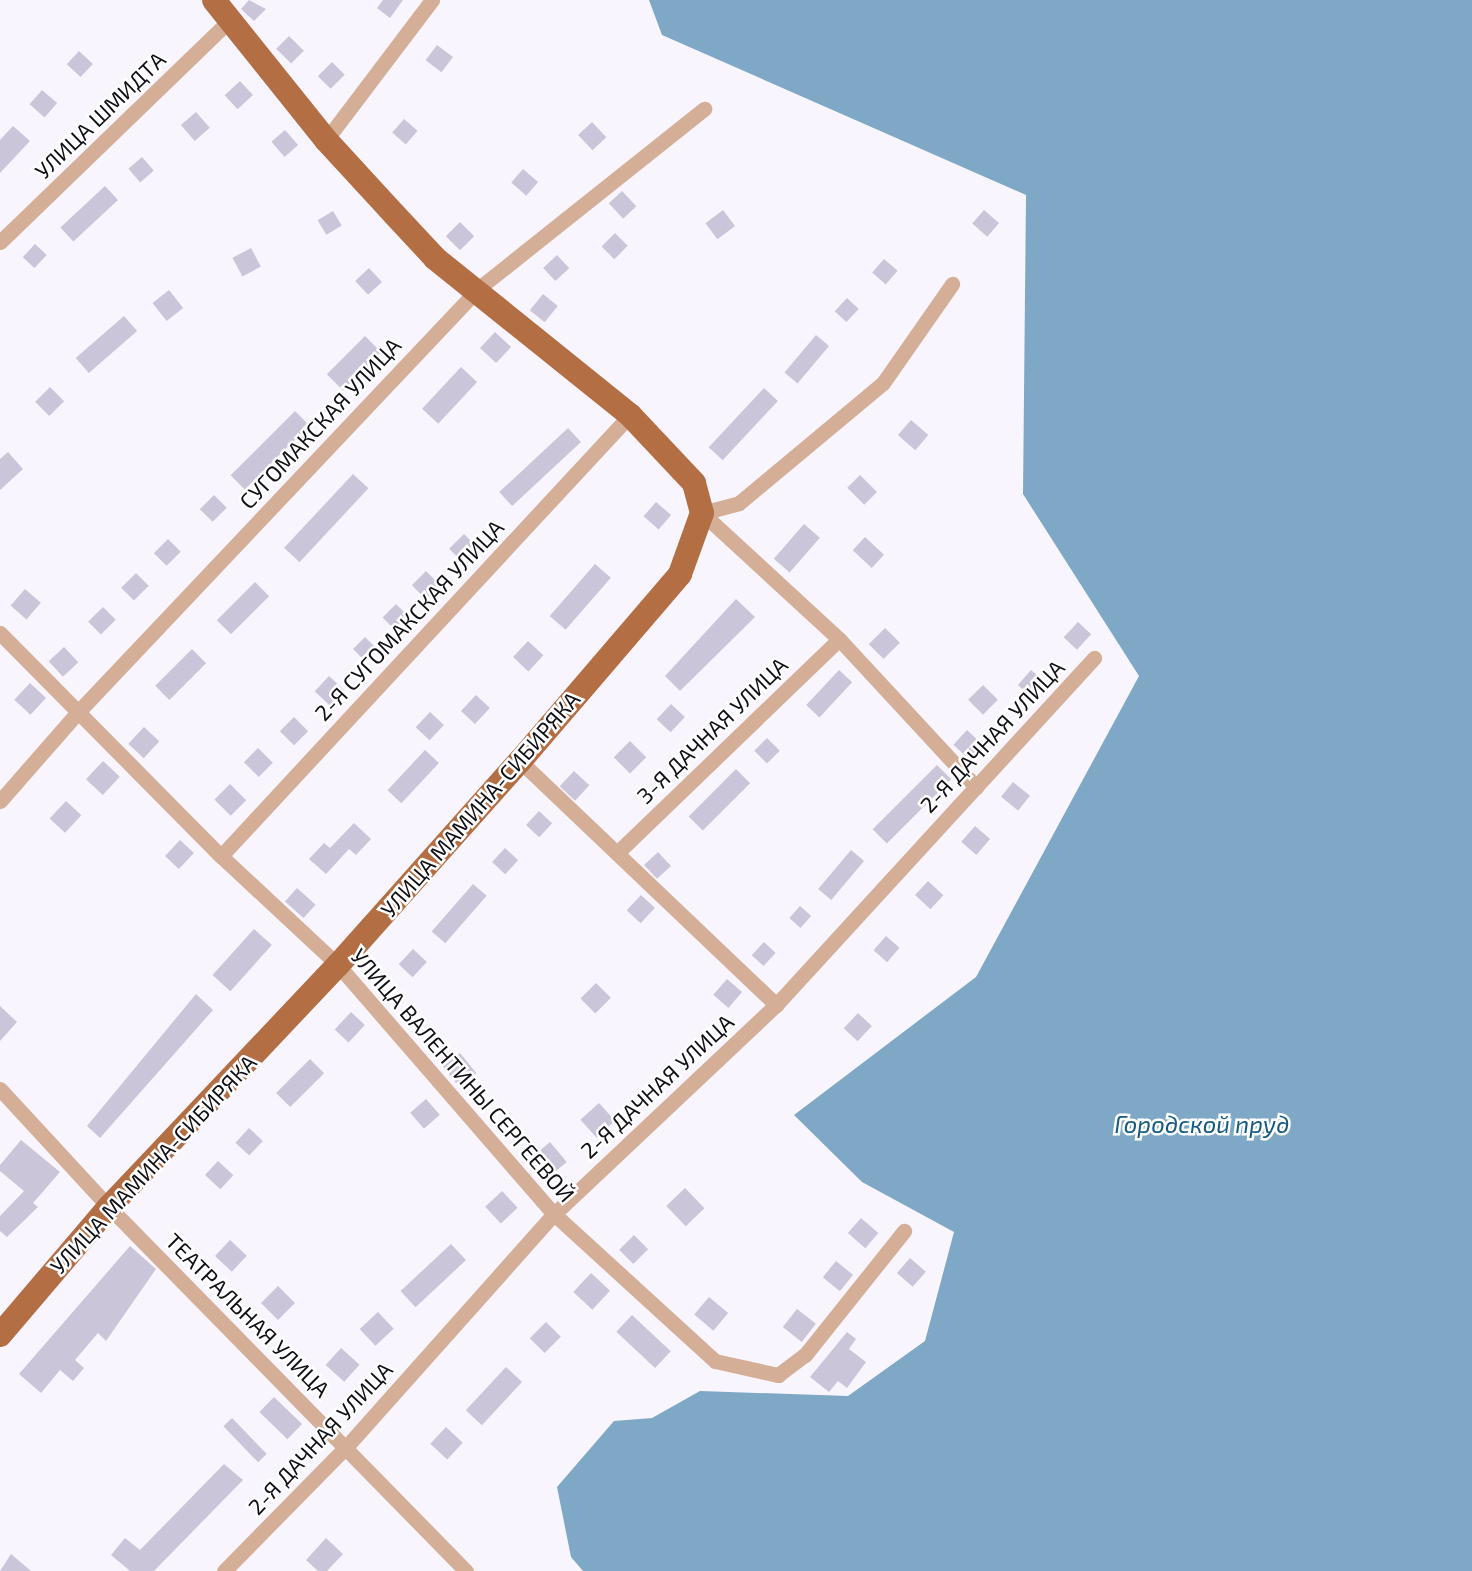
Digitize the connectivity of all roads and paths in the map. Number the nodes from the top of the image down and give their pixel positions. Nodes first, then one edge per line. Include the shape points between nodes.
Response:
1 (214, 0) edge
2 (432, 0) edge
3 (230, 20) junction
4 (704, 109) dead end
5 (326, 140) junction
6 (0, 242) edge
7 (952, 284) dead end
8 (479, 288) junction
9 (630, 415) junction
10 (702, 513) junction
11 (0, 633) edge
12 (839, 639) junction
13 (1094, 658) dead end
14 (78, 712) junction
15 (520, 761) junction
16 (976, 787) junction
17 (0, 801) edge
18 (617, 854) junction
19 (221, 856) junction
20 (338, 965) junction
21 (776, 1005) junction
22 (0, 1089) edge
23 (109, 1207) junction
24 (554, 1214) junction
25 (904, 1231) dead end
26 (0, 1335) edge
27 (347, 1446) junction
28 (224, 1571) edge
29 (466, 1571) edge

1 - 3 main road
2 - 5 street
3 - 5 main road
3 - 6 street, УЛИЦА ШМИДТА
4 - 8 street, СУГОМАКСКАЯ УЛИЦА
5 - 8 main road via 435,258
7 - 10 street via 883,383 739,502
8 - 9 main road
8 - 14 street, СУГОМАКСКАЯ УЛИЦА
9 - 10 main road via 694,483
9 - 19 street, 2-Я СУГОМАКСКАЯ УЛИЦА
10 - 12 street
10 - 15 main road, УЛИЦА МАМИНА-СИБИРЯКА via 680,574
11 - 14 street, УЛИЦА ВАЛЕНТИНЫ СЕРГЕЕВОЙ
12 - 16 street
12 - 18 street, 3-Я ДАЧНАЯ УЛИЦА
13 - 16 street, 2-Я ДАЧНАЯ УЛИЦА
14 - 17 street, СУГОМАКСКАЯ УЛИЦА
14 - 19 street, УЛИЦА ВАЛЕНТИНЫ СЕРГЕЕВОЙ
15 - 18 street
15 - 20 main road, УЛИЦА МАМИНА-СИБИРЯКА
16 - 21 street, 2-Я ДАЧНАЯ УЛИЦА
18 - 21 street
19 - 20 street, УЛИЦА ВАЛЕНТИНЫ СЕРГЕЕВОЙ
20 - 23 main road, УЛИЦА МАМИНА-СИБИРЯКА
20 - 24 street, УЛИЦА ВАЛЕНТИНЫ СЕРГЕЕВОЙ
21 - 24 street, 2-Я ДАЧНАЯ УЛИЦА
22 - 23 street, ТЕАТРАЛЬНАЯ УЛИЦА
23 - 26 main road, УЛИЦА МАМИНА-СИБИРЯКА
23 - 27 street, ТЕАТРАЛЬНАЯ УЛИЦА
24 - 25 street, УЛИЦА ВАЛЕНТИНЫ СЕРГЕЕВОЙ via 715,1361 777,1376 805,1355
24 - 27 street, 2-Я ДАЧНАЯ УЛИЦА
27 - 28 street, 2-Я ДАЧНАЯ УЛИЦА
27 - 29 street, ТЕАТРАЛЬНАЯ УЛИЦА

